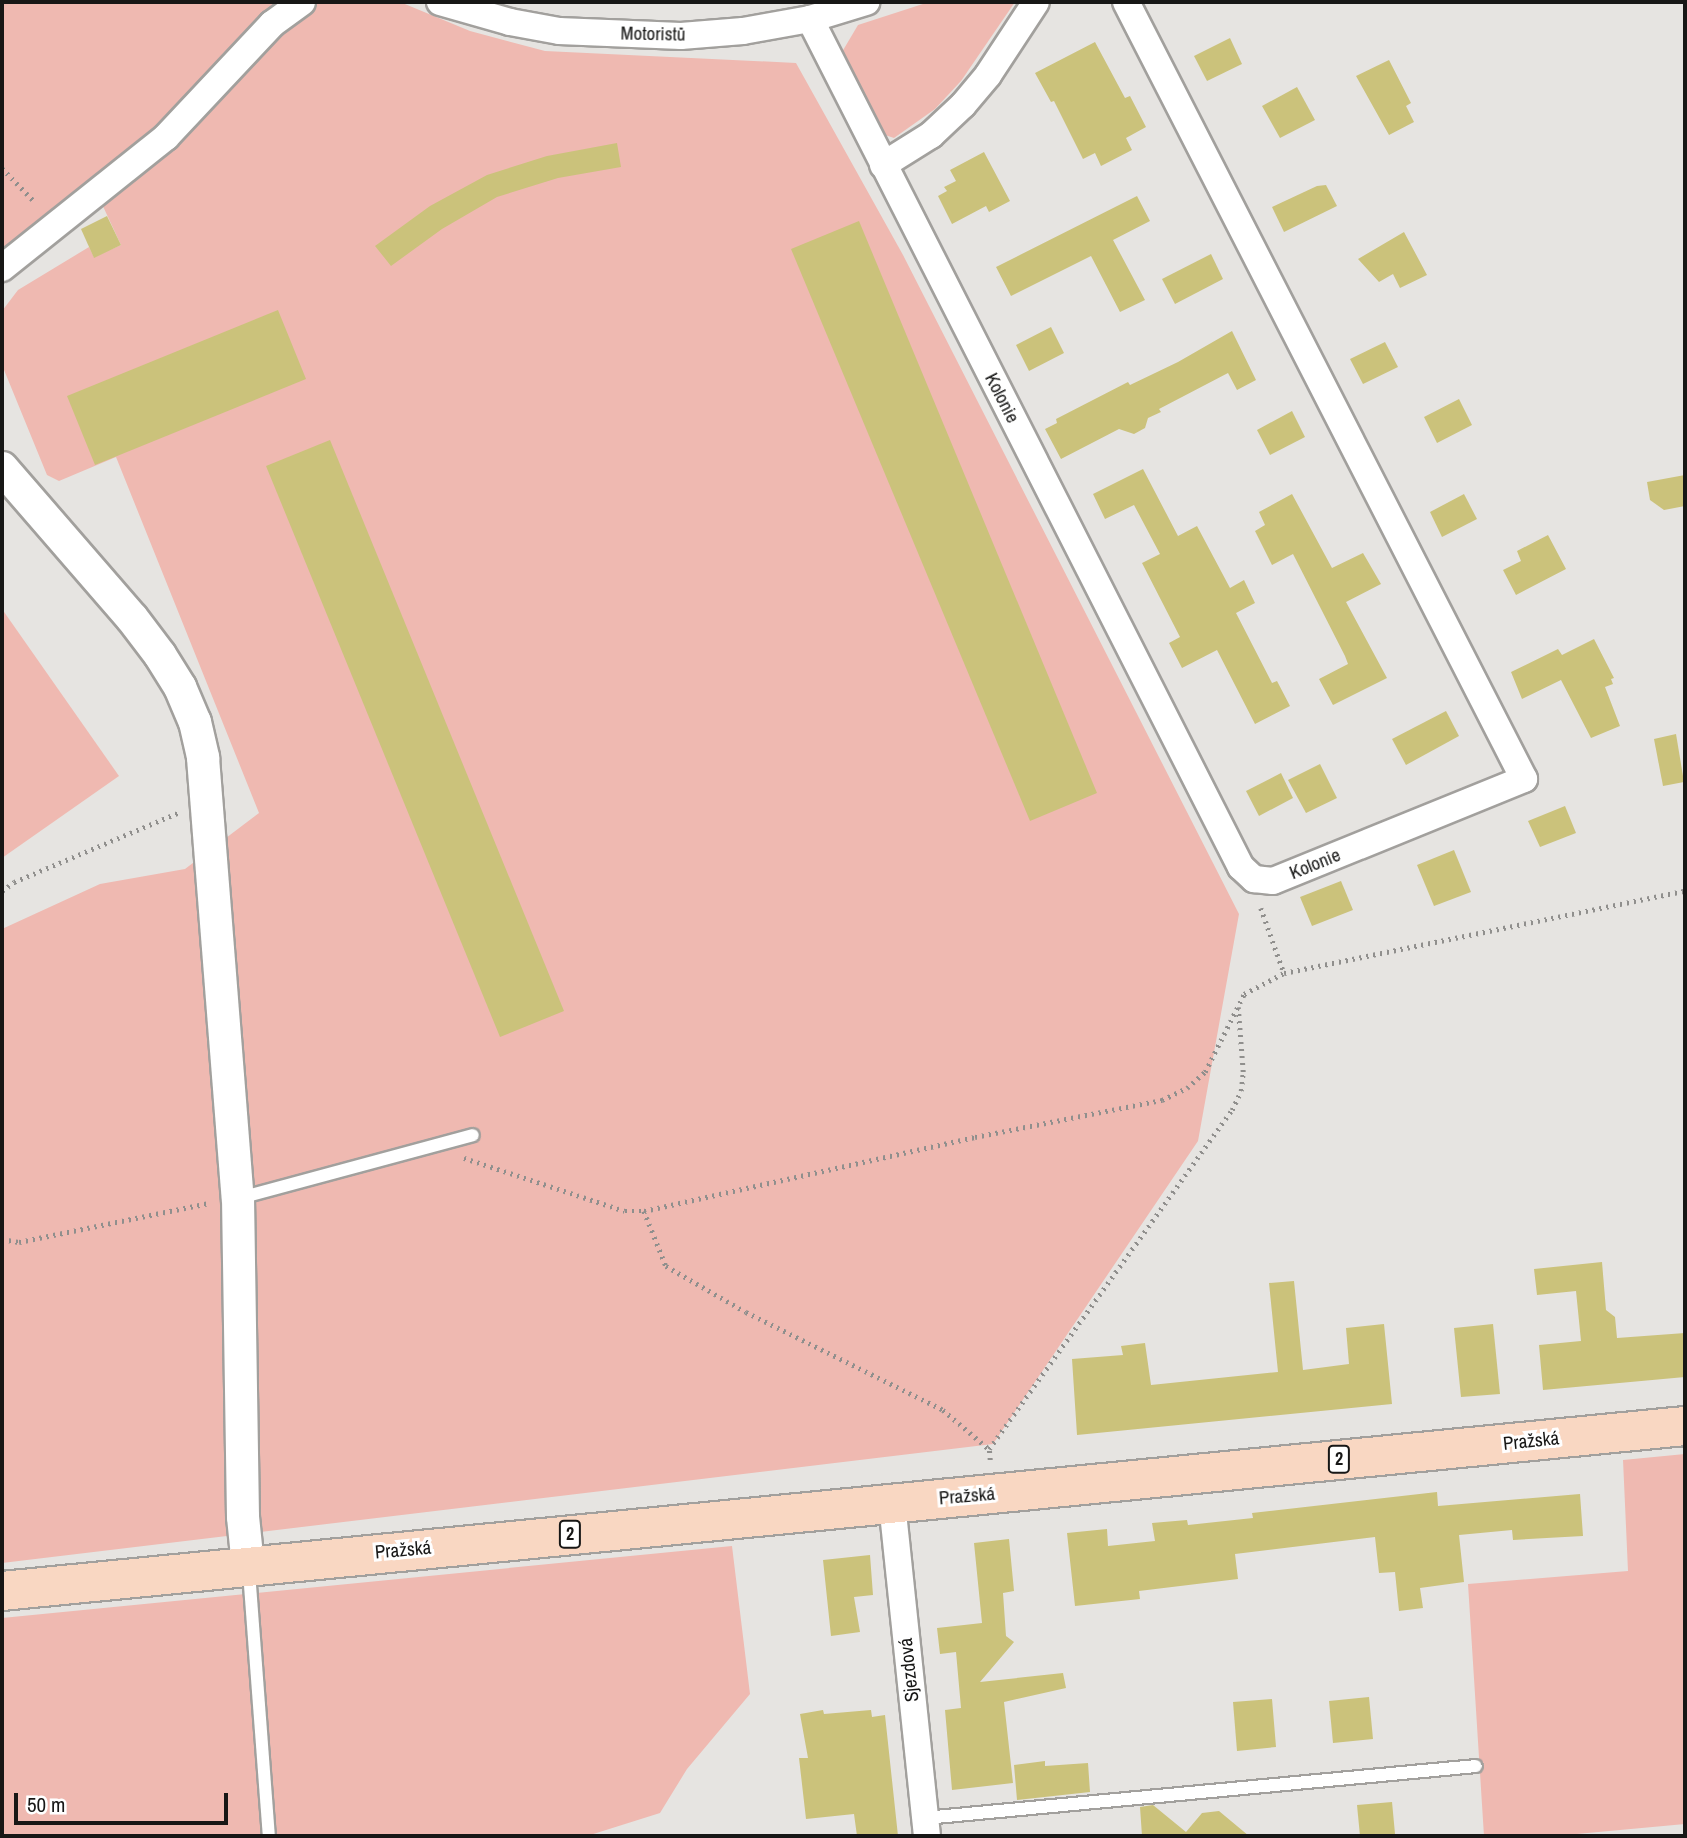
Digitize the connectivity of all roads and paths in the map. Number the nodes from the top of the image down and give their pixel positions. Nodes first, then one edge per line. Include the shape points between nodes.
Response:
1 (302, 2) edge
2 (440, 2) edge
3 (866, 2) edge
4 (1037, 2) edge
5 (1126, 2) edge
6 (810, 19) junction
7 (883, 165) junction
8 (2, 168) edge
9 (33, 200) dead end
10 (2, 268) edge
11 (2, 468) edge
12 (163, 822) dead end
13 (2, 891) edge
14 (1685, 891) edge
15 (1265, 920) dead end
16 (1284, 973) junction
17 (1237, 1006) junction
18 (473, 1135) dead end
19 (419, 1150) junction
20 (238, 1198) junction
21 (644, 1211) junction
22 (2, 1239) edge
23 (1685, 1426) edge
24 (989, 1449) junction
25 (993, 1493) junction
26 (892, 1503) junction
27 (248, 1565) junction
28 (2, 1591) edge
29 (1476, 1766) dead end
30 (926, 1827) edge
31 (269, 1836) edge

1 - 10 street via 272,24 166,136
2 - 6 street, Motoristů via 559,31 623,35 743,31
3 - 6 street, Motoristů
4 - 7 street via 964,105 931,135
5 - 7 street, Kolonie via 1524,779 1273,881 1247,875
6 - 7 street
8 - 9 path
11 - 20 street via 146,636 180,687 195,722 207,796
12 - 13 path via 14,882
14 - 16 path
15 - 16 path
16 - 17 path via 1244,994
17 - 21 path via 1205,1072 1162,1100
17 - 24 path via 1243,1072 1232,1110
18 - 19 lane
19 - 20 lane
19 - 21 path via 449,1153 625,1211
20 - 22 path via 19,1242
20 - 27 street via 243,1517
21 - 24 path via 666,1266 746,1312 943,1409
23 - 25 main road, Pražská / 2
24 - 25 path
25 - 26 main road, Pražská / 2
26 - 27 main road, Pražská / 2
26 - 30 street, Sjezdová
27 - 28 main road, 2
27 - 31 lane
29 - 30 lane

